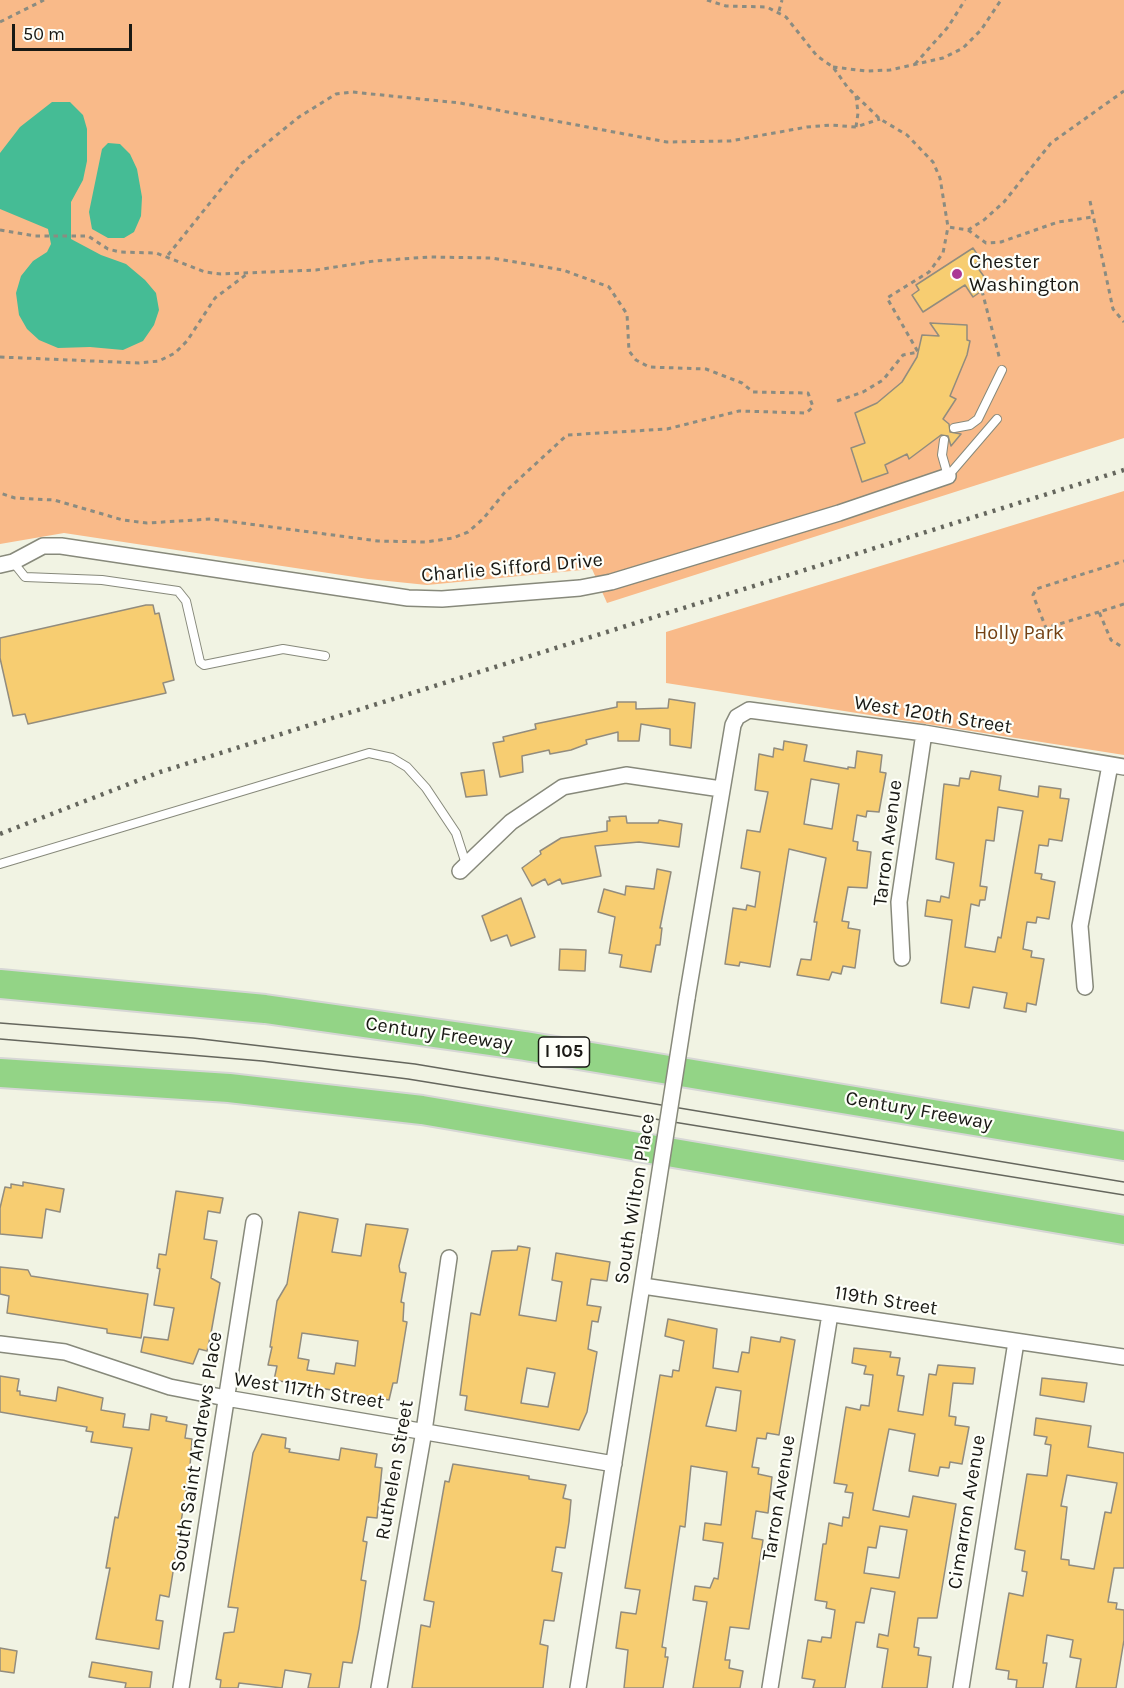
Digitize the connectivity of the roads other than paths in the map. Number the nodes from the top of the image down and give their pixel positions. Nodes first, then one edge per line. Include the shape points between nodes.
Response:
1 (1002, 370) road end
2 (997, 419) dead end
3 (954, 428) dead end
4 (944, 440) dead end
5 (948, 476) junction
6 (6, 564) edge
7 (325, 656) dead end
8 (737, 717) joint
9 (924, 733) junction
10 (1117, 766) edge
11 (721, 789) junction
12 (0, 864) edge
13 (463, 867) joint
14 (902, 958) dead end
15 (0, 984) edge
16 (1085, 987) dead end
17 (0, 1073) edge
18 (1124, 1146) edge
19 (254, 1222) dead end
20 (1124, 1230) edge
21 (449, 1258) dead end
22 (643, 1286) junction
23 (830, 1314) junction
24 (1016, 1342) junction
25 (0, 1344) edge
26 (1124, 1358) edge
27 (226, 1398) junction
28 (424, 1431) junction
29 (615, 1464) junction
30 (181, 1688) edge
31 (379, 1688) edge
32 (578, 1688) edge
33 (770, 1688) edge
34 (961, 1688) edge

1 - 3 lane via 978,419
2 - 5 lane
4 - 5 lane via 942,455
5 - 6 street, Charlie Sifford Drive via 839,513 580,588 408,598 60,546 43,546
6 - 7 lane via 25,577 102,580 178,591 186,601 200,662 204,665 283,649
8 - 9 street, West 120th Street via 749,710
8 - 11 street, South Wilton Place
9 - 10 street, West 120th Street
9 - 14 street, Tarron Avenue via 899,902
10 - 16 street via 1080,926
11 - 13 street via 626,775 563,787 511,822
11 - 22 street, South Wilton Place, bridge
12 - 13 lane via 369,753 392,758 414,774 456,833
15 - 18 highway, Century Freeway / I 105 via 265,1009 513,1044
17 - 20 highway via 229,1088 422,1110
19 - 27 street, South Saint Andrews Place
21 - 28 street, Ruthelen Street
22 - 23 street, 119th Street
22 - 29 street, South Wilton Place
23 - 24 street, 119th Street
23 - 33 street, Tarron Avenue
24 - 26 street, 119th Street
24 - 34 street, Cimarron Avenue
25 - 27 street, West 117th Street via 64,1352 170,1387
27 - 28 street, West 117th Street
27 - 30 street, South Saint Andrews Place
28 - 29 street, West 117th Street
28 - 31 street, Ruthelen Street
29 - 32 street, South Wilton Place

